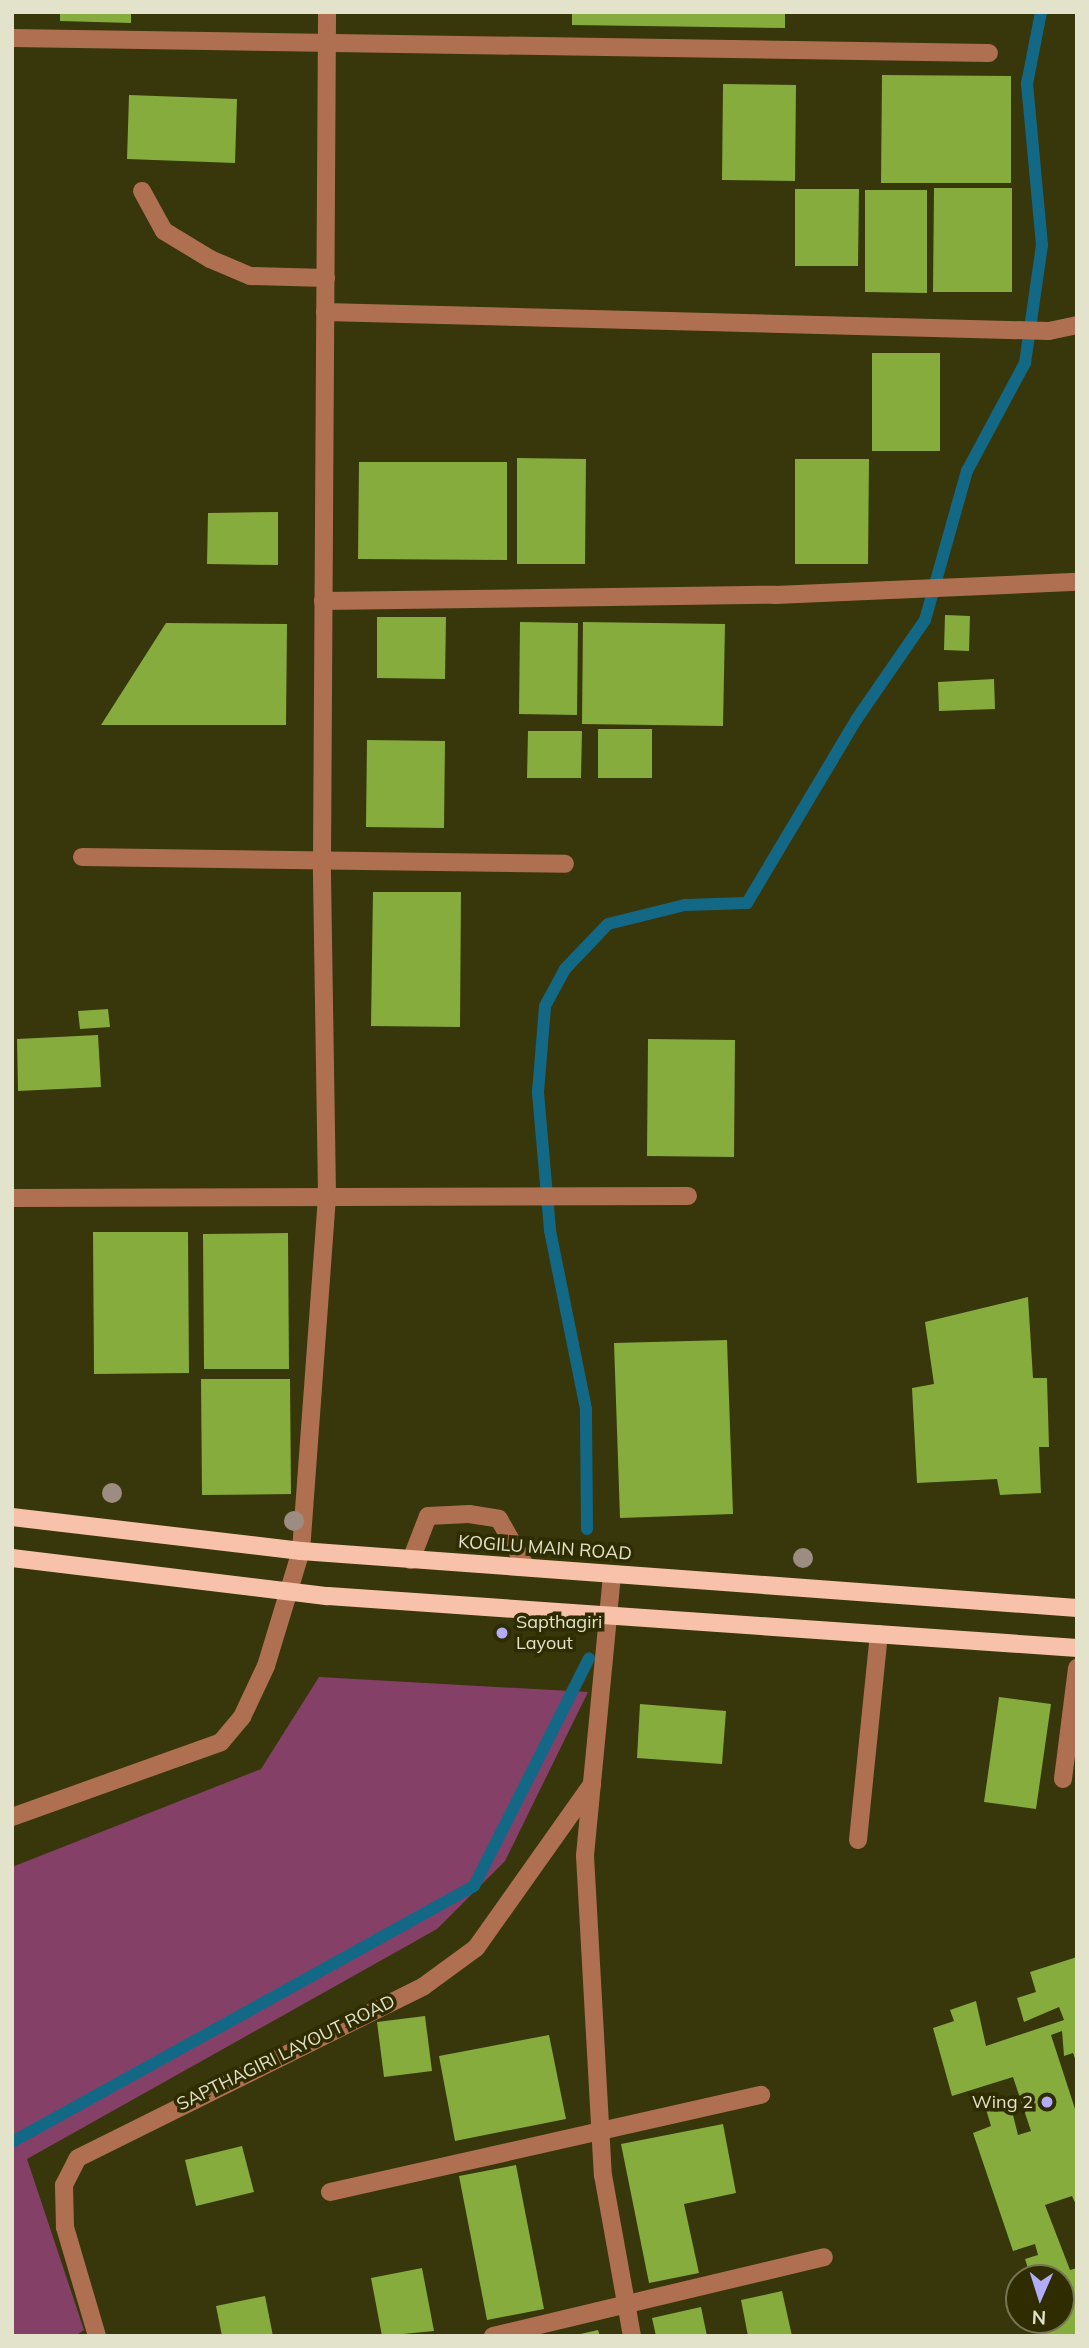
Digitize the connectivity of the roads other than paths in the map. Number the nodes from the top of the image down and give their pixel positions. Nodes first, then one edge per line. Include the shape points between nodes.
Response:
1 (327, 12) edge
2 (12, 38) edge
3 (326, 41) junction
4 (989, 53) dead end
5 (142, 191) dead end
6 (326, 278) junction
7 (325, 312) junction
8 (1077, 325) edge
9 (1077, 582) edge
10 (323, 601) junction
11 (82, 857) dead end
12 (322, 861) junction
13 (565, 864) dead end
14 (327, 1194) junction
15 (688, 1196) dead end
16 (12, 1198) edge
17 (12, 1517) edge
18 (301, 1551) junction
19 (12, 1558) edge
20 (411, 1560) junction
21 (526, 1567) junction
22 (612, 1575) junction
23 (284, 1590) junction
24 (1077, 1608) edge
25 (610, 1615) junction
26 (879, 1634) junction
27 (1077, 1648) edge
28 (1077, 1668) edge
29 (1063, 1779) dead end
30 (592, 1784) junction
31 (12, 1817) edge
32 (858, 1840) dead end
33 (761, 2095) dead end
34 (600, 2135) junction
35 (330, 2192) dead end
36 (824, 2257) dead end
37 (626, 2304) junction
38 (97, 2336) edge
39 (493, 2336) edge
40 (632, 2336) edge

1 - 3 street
2 - 3 street
3 - 4 street
3 - 6 street
5 - 6 street via 164,231 210,258 250,276
6 - 7 street
7 - 8 street via 1049,331
7 - 10 street
9 - 10 street via 914,590
10 - 12 street
11 - 12 street
12 - 13 street
12 - 14 street
14 - 15 street
14 - 16 street
14 - 18 street
17 - 18 main road, KOGILU MAIN ROAD
18 - 20 main road, KOGILU MAIN ROAD
18 - 23 street
19 - 23 main road
20 - 21 main road, KOGILU MAIN ROAD
20 - 21 street via 432,1512 469,1514 499,1519
21 - 22 main road, KOGILU MAIN ROAD
22 - 24 main road, KOGILU MAIN ROAD
22 - 25 street, SAPTHAGIRI LAYOUT ROAD
23 - 25 main road
23 - 31 street via 266,1666 242,1717 221,1742
25 - 26 main road
25 - 30 street, SAPTHAGIRI LAYOUT ROAD
26 - 27 main road
26 - 32 street
28 - 29 street
30 - 34 street, SAPTHAGIRI LAYOUT ROAD via 585,1856
30 - 38 street, SAPTHAGIRI LAYOUT ROAD via 476,1948 444,1970 78,2158 64,2185 65,2227
33 - 34 street
34 - 35 street
34 - 37 street, SAPTHAGIRI LAYOUT ROAD
36 - 37 street
37 - 39 street
37 - 40 street, SAPTHAGIRI LAYOUT ROAD

